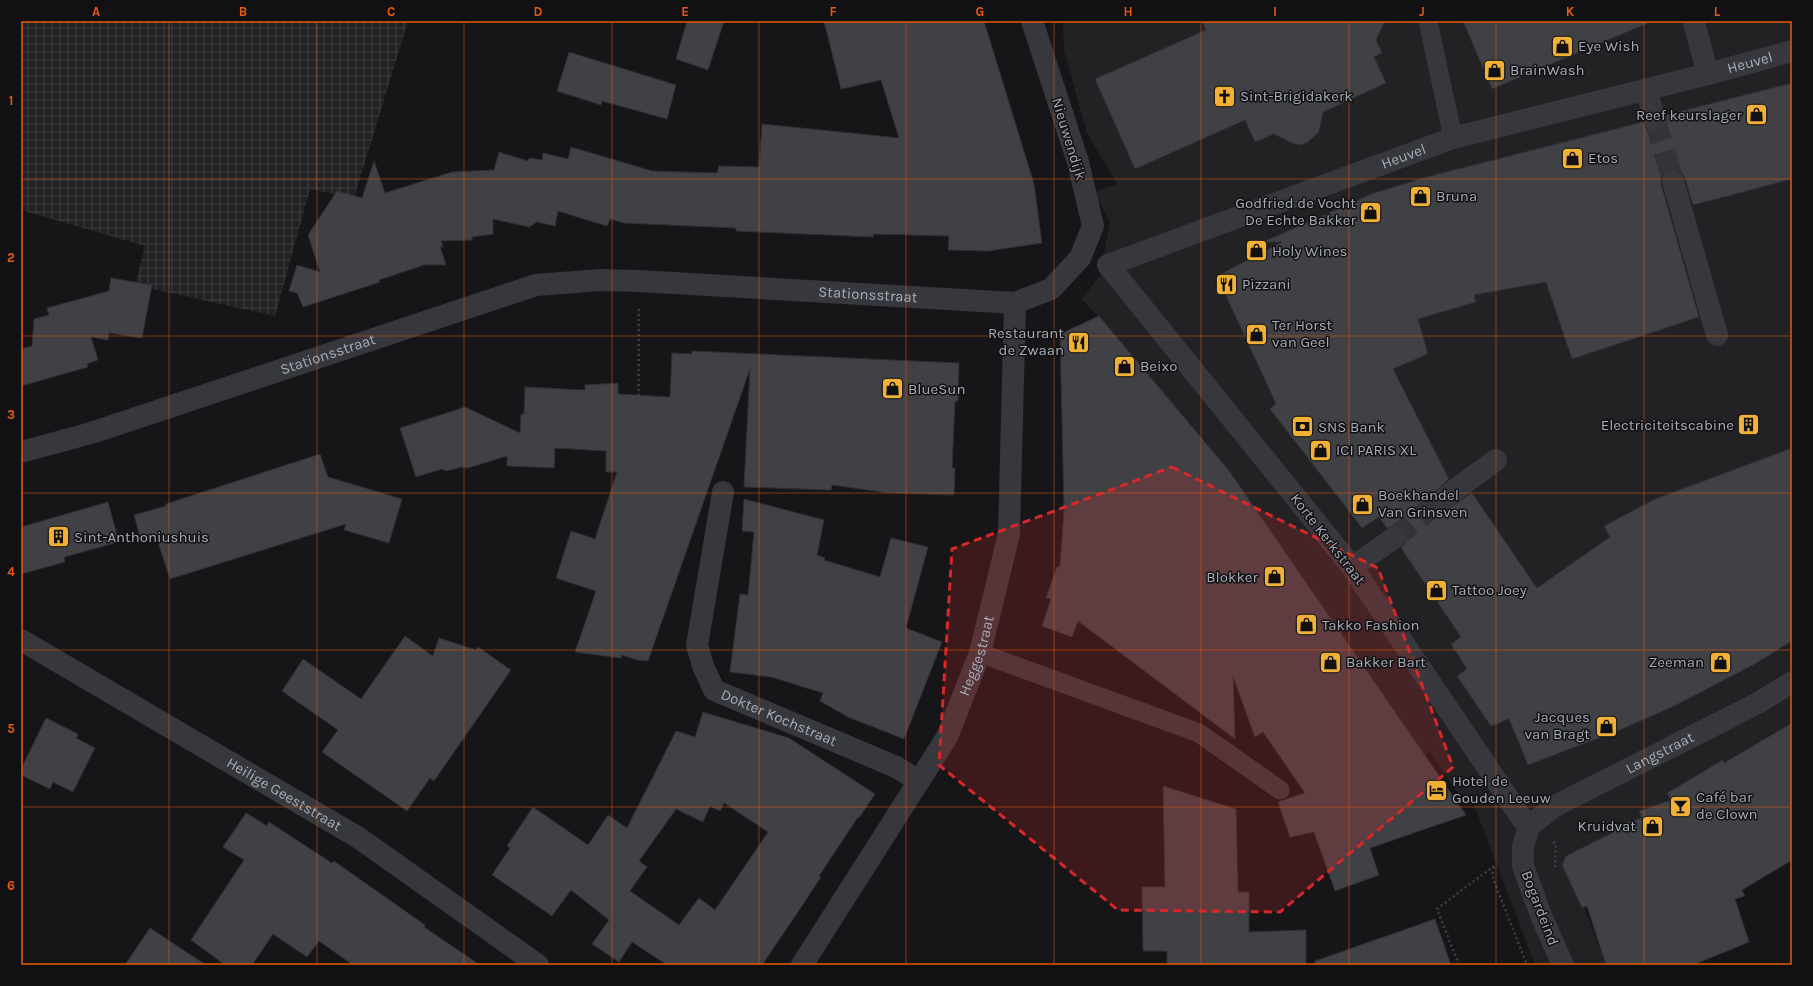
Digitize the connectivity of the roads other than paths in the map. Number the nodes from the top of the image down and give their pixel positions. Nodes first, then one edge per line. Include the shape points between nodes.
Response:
1 (1032, 21) edge
2 (1428, 21) edge
3 (1694, 23) dead end
4 (1792, 51) edge
5 (1708, 74) junction
6 (1646, 89) junction
7 (1655, 120) tunnel mouth
8 (1453, 138) junction
9 (1673, 181) tunnel mouth
10 (1080, 258) joint
11 (1108, 265) joint
12 (1016, 303) junction
13 (1717, 335) dead end
14 (21, 452) edge
15 (1496, 460) dead end
16 (723, 492) road end
17 (1444, 498) tunnel mouth
18 (1394, 538) tunnel mouth
19 (1352, 567) junction
20 (21, 640) edge
21 (980, 653) junction
22 (1792, 682) edge
23 (919, 781) junction
24 (1280, 790) dead end
25 (1529, 826) junction
26 (538, 965) edge
27 (802, 965) edge
28 (1563, 965) edge

1 - 10 street, Nieuwendijk via 1078,162 1093,226
2 - 8 lane
3 - 5 street, Heuvel
4 - 5 street, Heuvel
5 - 6 street, Heuvel
6 - 7 street
6 - 8 street, Heuvel
8 - 11 street, Heuvel
9 - 13 street
10 - 12 street, Stationsstraat via 1051,289
11 - 19 street, Korte Kerkstraat
12 - 14 street, Stationsstraat via 639,281 601,280 536,285 91,433
12 - 21 street, Heggestraat via 1009,534
15 - 17 street
16 - 23 street, Dokter Kochstraat via 697,645 714,690 896,767
18 - 19 street
19 - 25 street, Korte Kerkstraat
20 - 26 street, Heilige Geeststraat via 359,838
21 - 23 street, Heggestraat via 947,736
21 - 24 lane via 1198,733
22 - 25 street, Langstraat via 1758,704 1555,806
23 - 27 street, Heggestraat
25 - 28 street, Bogardeind via 1523,847 1523,866

